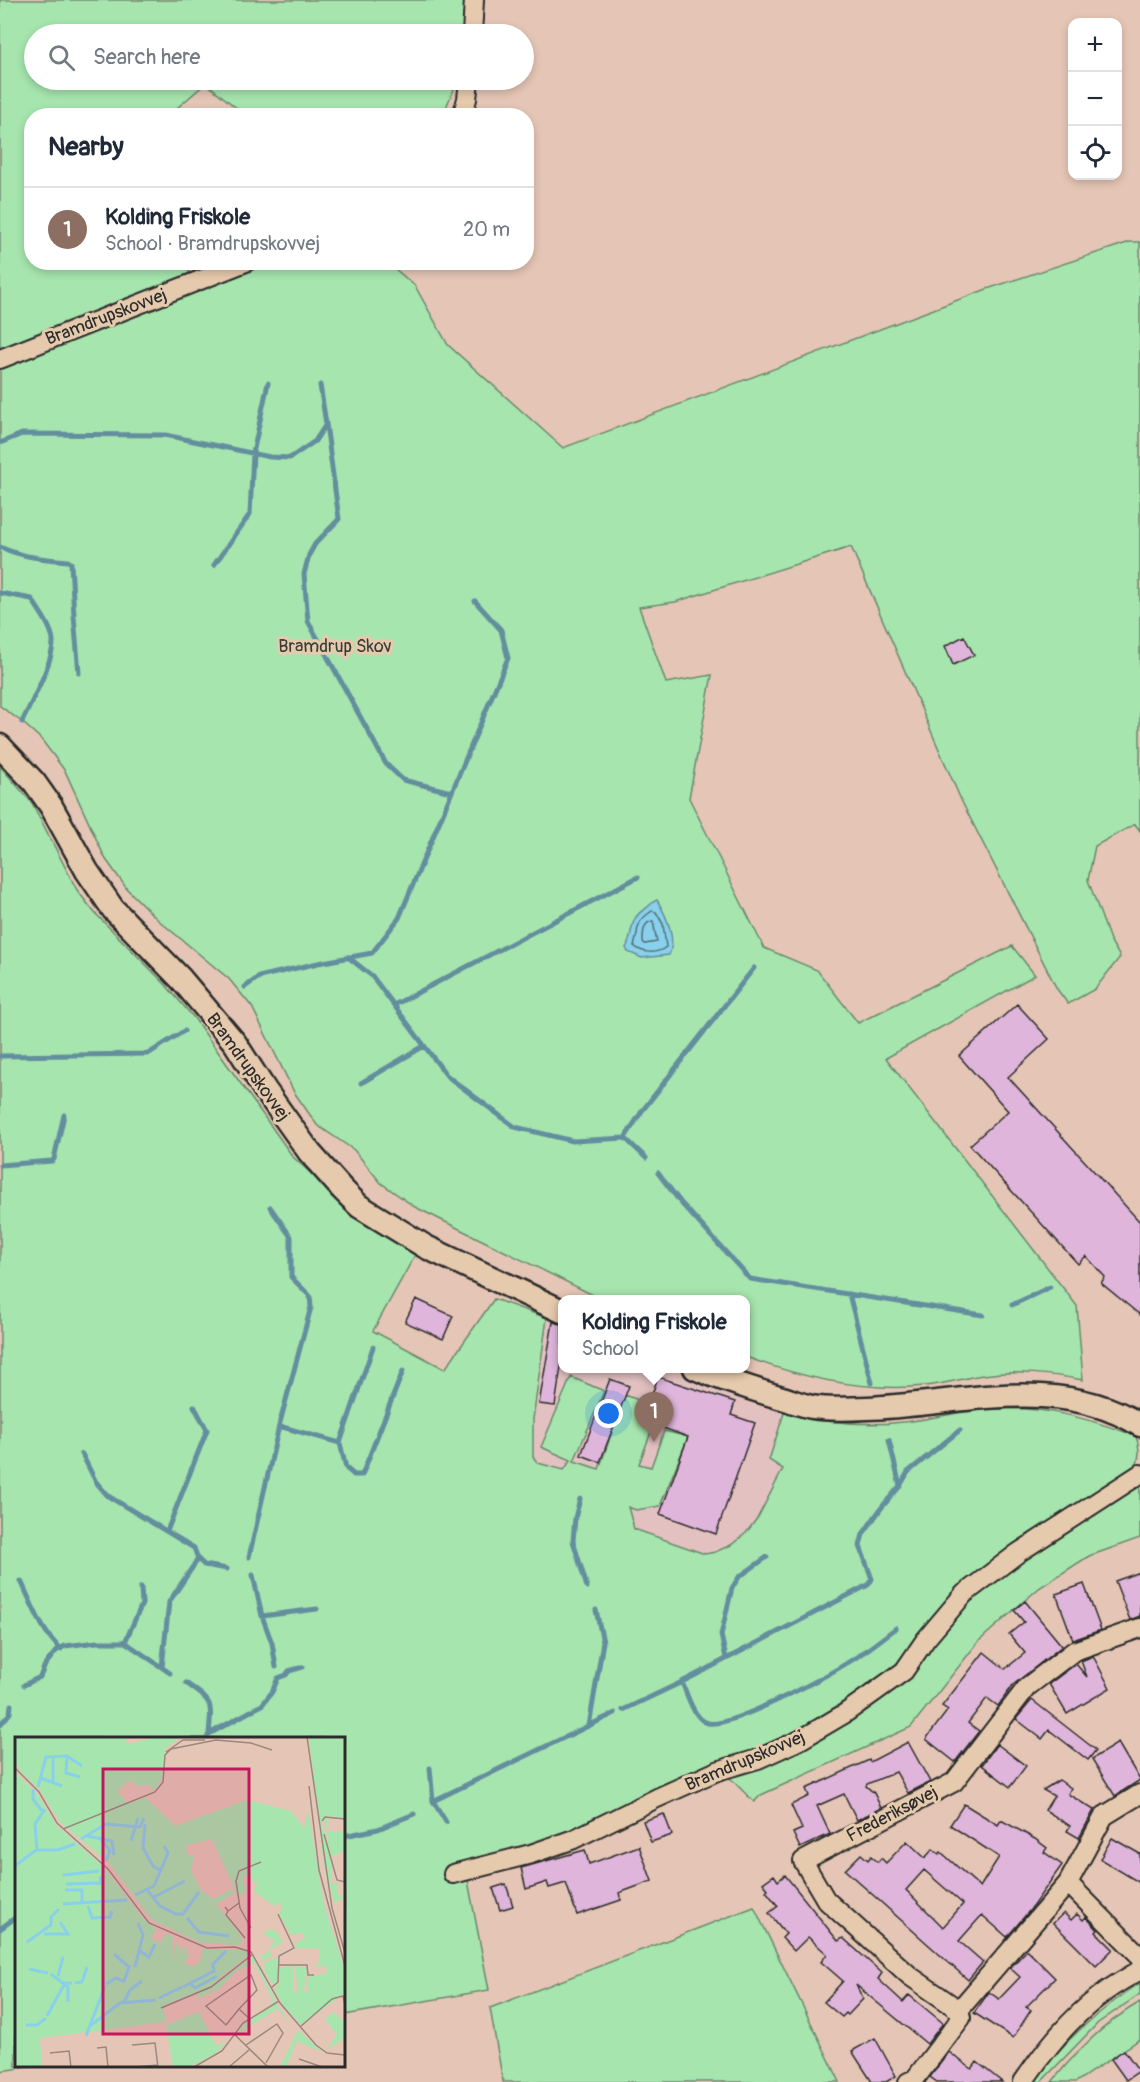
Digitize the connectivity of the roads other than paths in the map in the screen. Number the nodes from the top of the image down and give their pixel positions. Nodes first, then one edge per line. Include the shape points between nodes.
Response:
1 (474, 0) edge
2 (473, 24) edge
3 (468, 90) edge
4 (464, 108) edge
5 (226, 270) edge
6 (0, 359) edge
7 (0, 746) edge
8 (558, 1309) edge
9 (708, 1373) edge
10 (1140, 1425) edge
11 (1140, 1474) edge
12 (1140, 1628) edge
13 (1140, 1794) edge
14 (453, 1874) dead end
15 (1068, 1883) junction
16 (1140, 1956) edge
17 (1140, 1970) edge
18 (959, 2010) junction
19 (908, 2082) edge
20 (1023, 2082) edge

1 - 2 street
3 - 4 street
5 - 6 street, Bramdrupskovvej
7 - 8 street, Bramdrupskovvej via 51,806 113,909 181,979 235,1043 309,1153 342,1189 366,1211 426,1247
9 - 10 street via 812,1407 887,1408 1033,1395 1078,1401
11 - 14 street, Bramdrupskovvej via 1018,1553 964,1594 904,1671 800,1740 758,1759 717,1771 574,1839
12 - 18 street, Frederiksøvej via 1074,1651 1027,1687 954,1782 803,1861 826,1900 910,1976
13 - 15 street via 1104,1816
15 - 16 street
15 - 18 street
17 - 20 street via 1101,1995 1073,2020 1046,2048
18 - 19 street via 961,2019 915,2079

